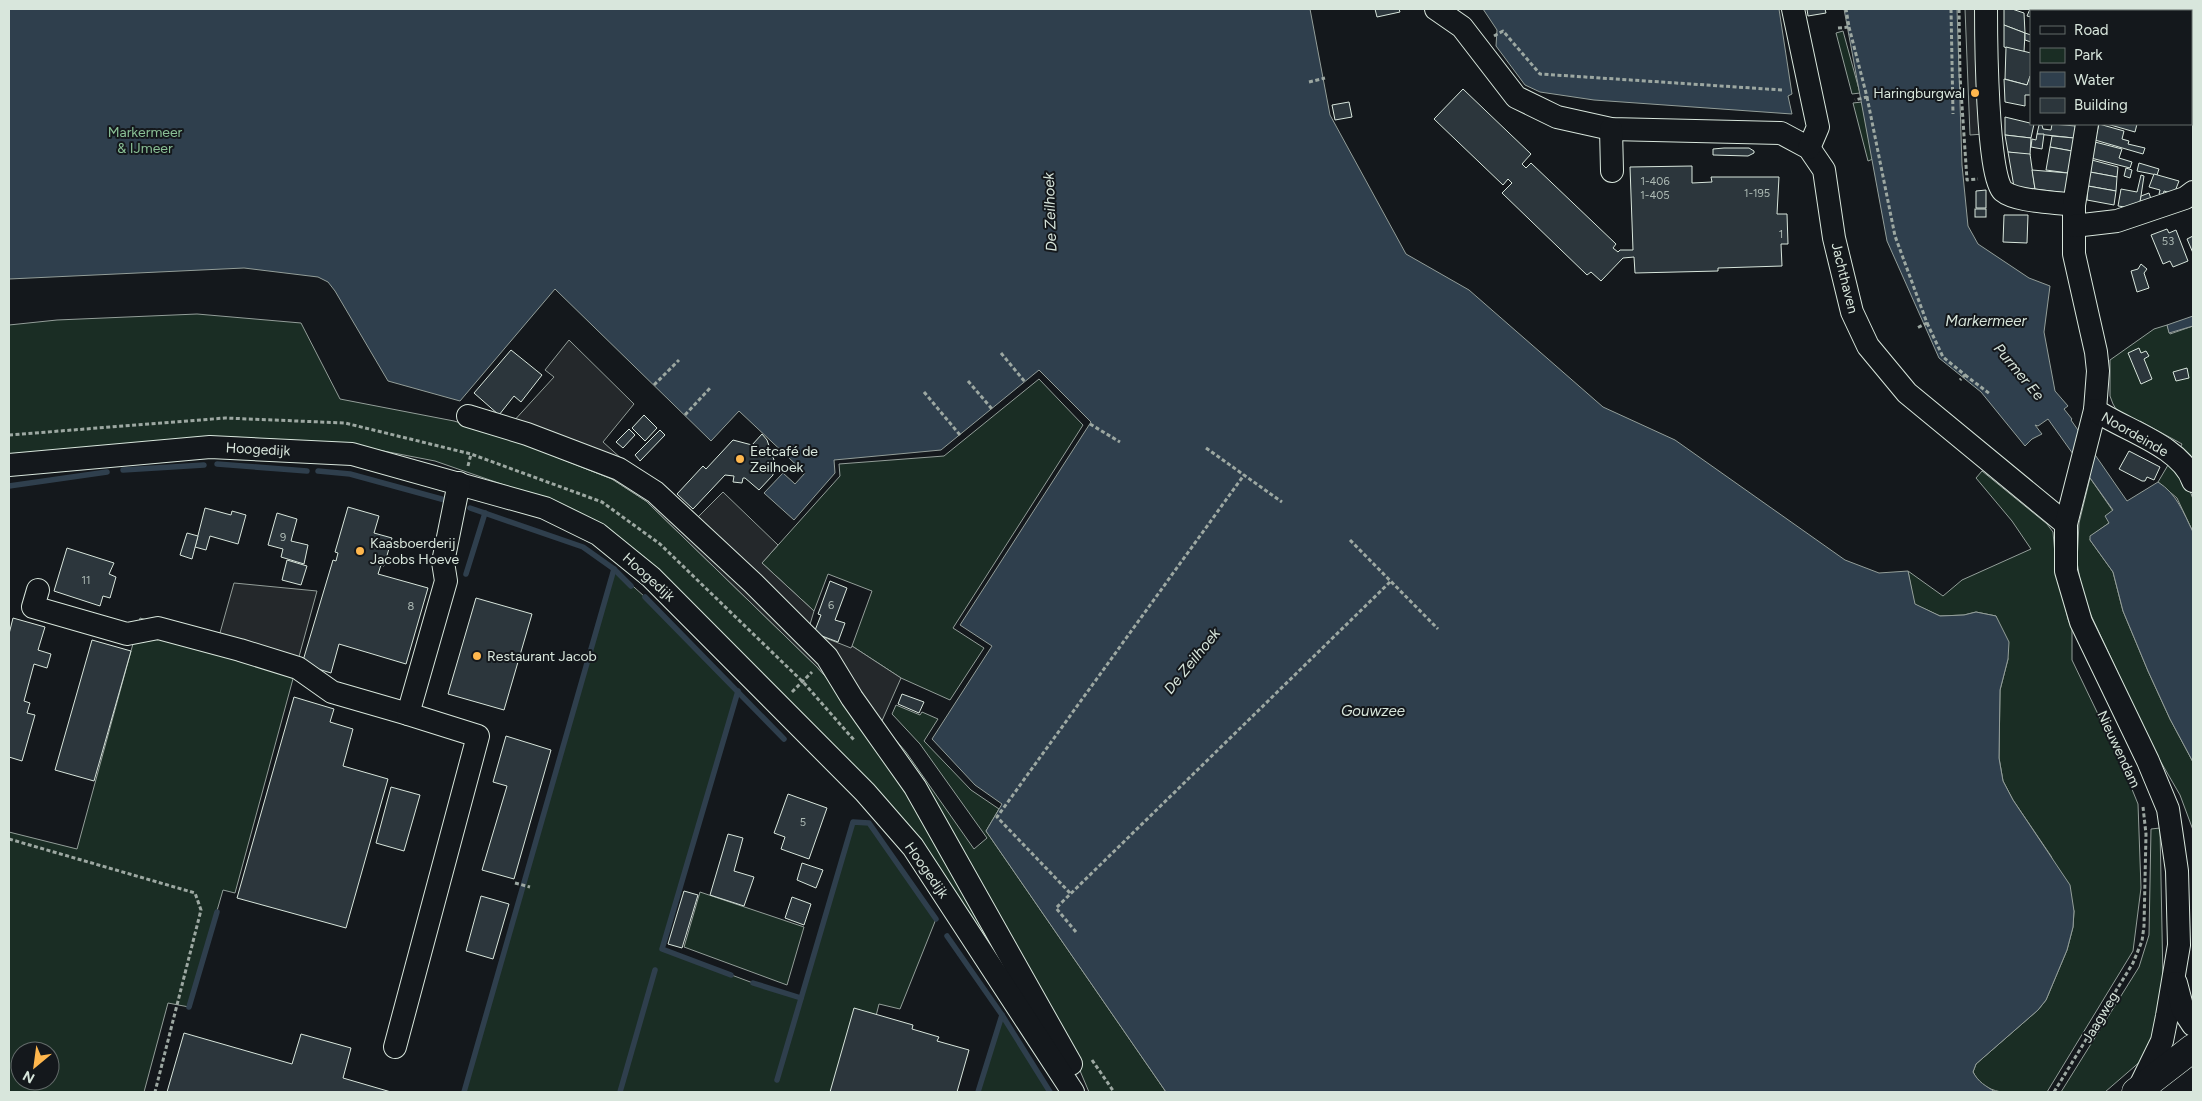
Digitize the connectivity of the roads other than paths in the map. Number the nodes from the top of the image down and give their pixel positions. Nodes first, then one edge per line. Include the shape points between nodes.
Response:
1 (1436, 9) edge
2 (1793, 9) edge
3 (1986, 9) edge
4 (2087, 125) edge
5 (1611, 130) junction
6 (1810, 148) junction
7 (1612, 171) dead end
8 (2193, 192) edge
9 (2074, 216) junction
10 (2095, 410) junction
11 (468, 416) dead end
12 (9, 465) edge
13 (2193, 481) edge
14 (460, 483) junction
15 (2066, 524) junction
16 (38, 590) dead end
17 (408, 714) junction
18 (2184, 971) edge
19 (2193, 1025) edge
20 (395, 1047) dead end
21 (2193, 1048) edge
22 (2137, 1091) edge
23 (1073, 1092) edge
24 (1080, 1092) edge

1 - 5 street via 1462,27 1516,97 1557,117
2 - 6 street via 1818,127
3 - 9 street via 1993,166 1998,186 2014,196
4 - 9 street
5 - 6 street via 1781,133
5 - 7 street
6 - 15 street, Jachthaven via 1824,170 1834,238 1852,312 1868,346 1908,393
8 - 9 street via 2185,198 2117,221
9 - 10 street via 2074,254 2096,352
10 - 13 street, Noordeinde via 2179,459
10 - 15 street
11 - 24 street via 527,434 619,469 655,492 754,583 827,657 938,826 1074,1070
12 - 14 street, Hoogedijk via 210,447 352,454
14 - 17 street via 443,562 446,581
14 - 23 street, Hoogedijk via 545,508 598,534 641,568 778,704 865,792 913,847
15 - 18 street via 2066,571 2081,622 2168,809 2177,871 2179,945
16 - 17 street via 33,607 127,634 158,628 240,650 298,668 332,692
17 - 20 street via 478,736
18 - 19 street via 2178,996
18 - 22 street via 2162,1042
21 - 22 main road

